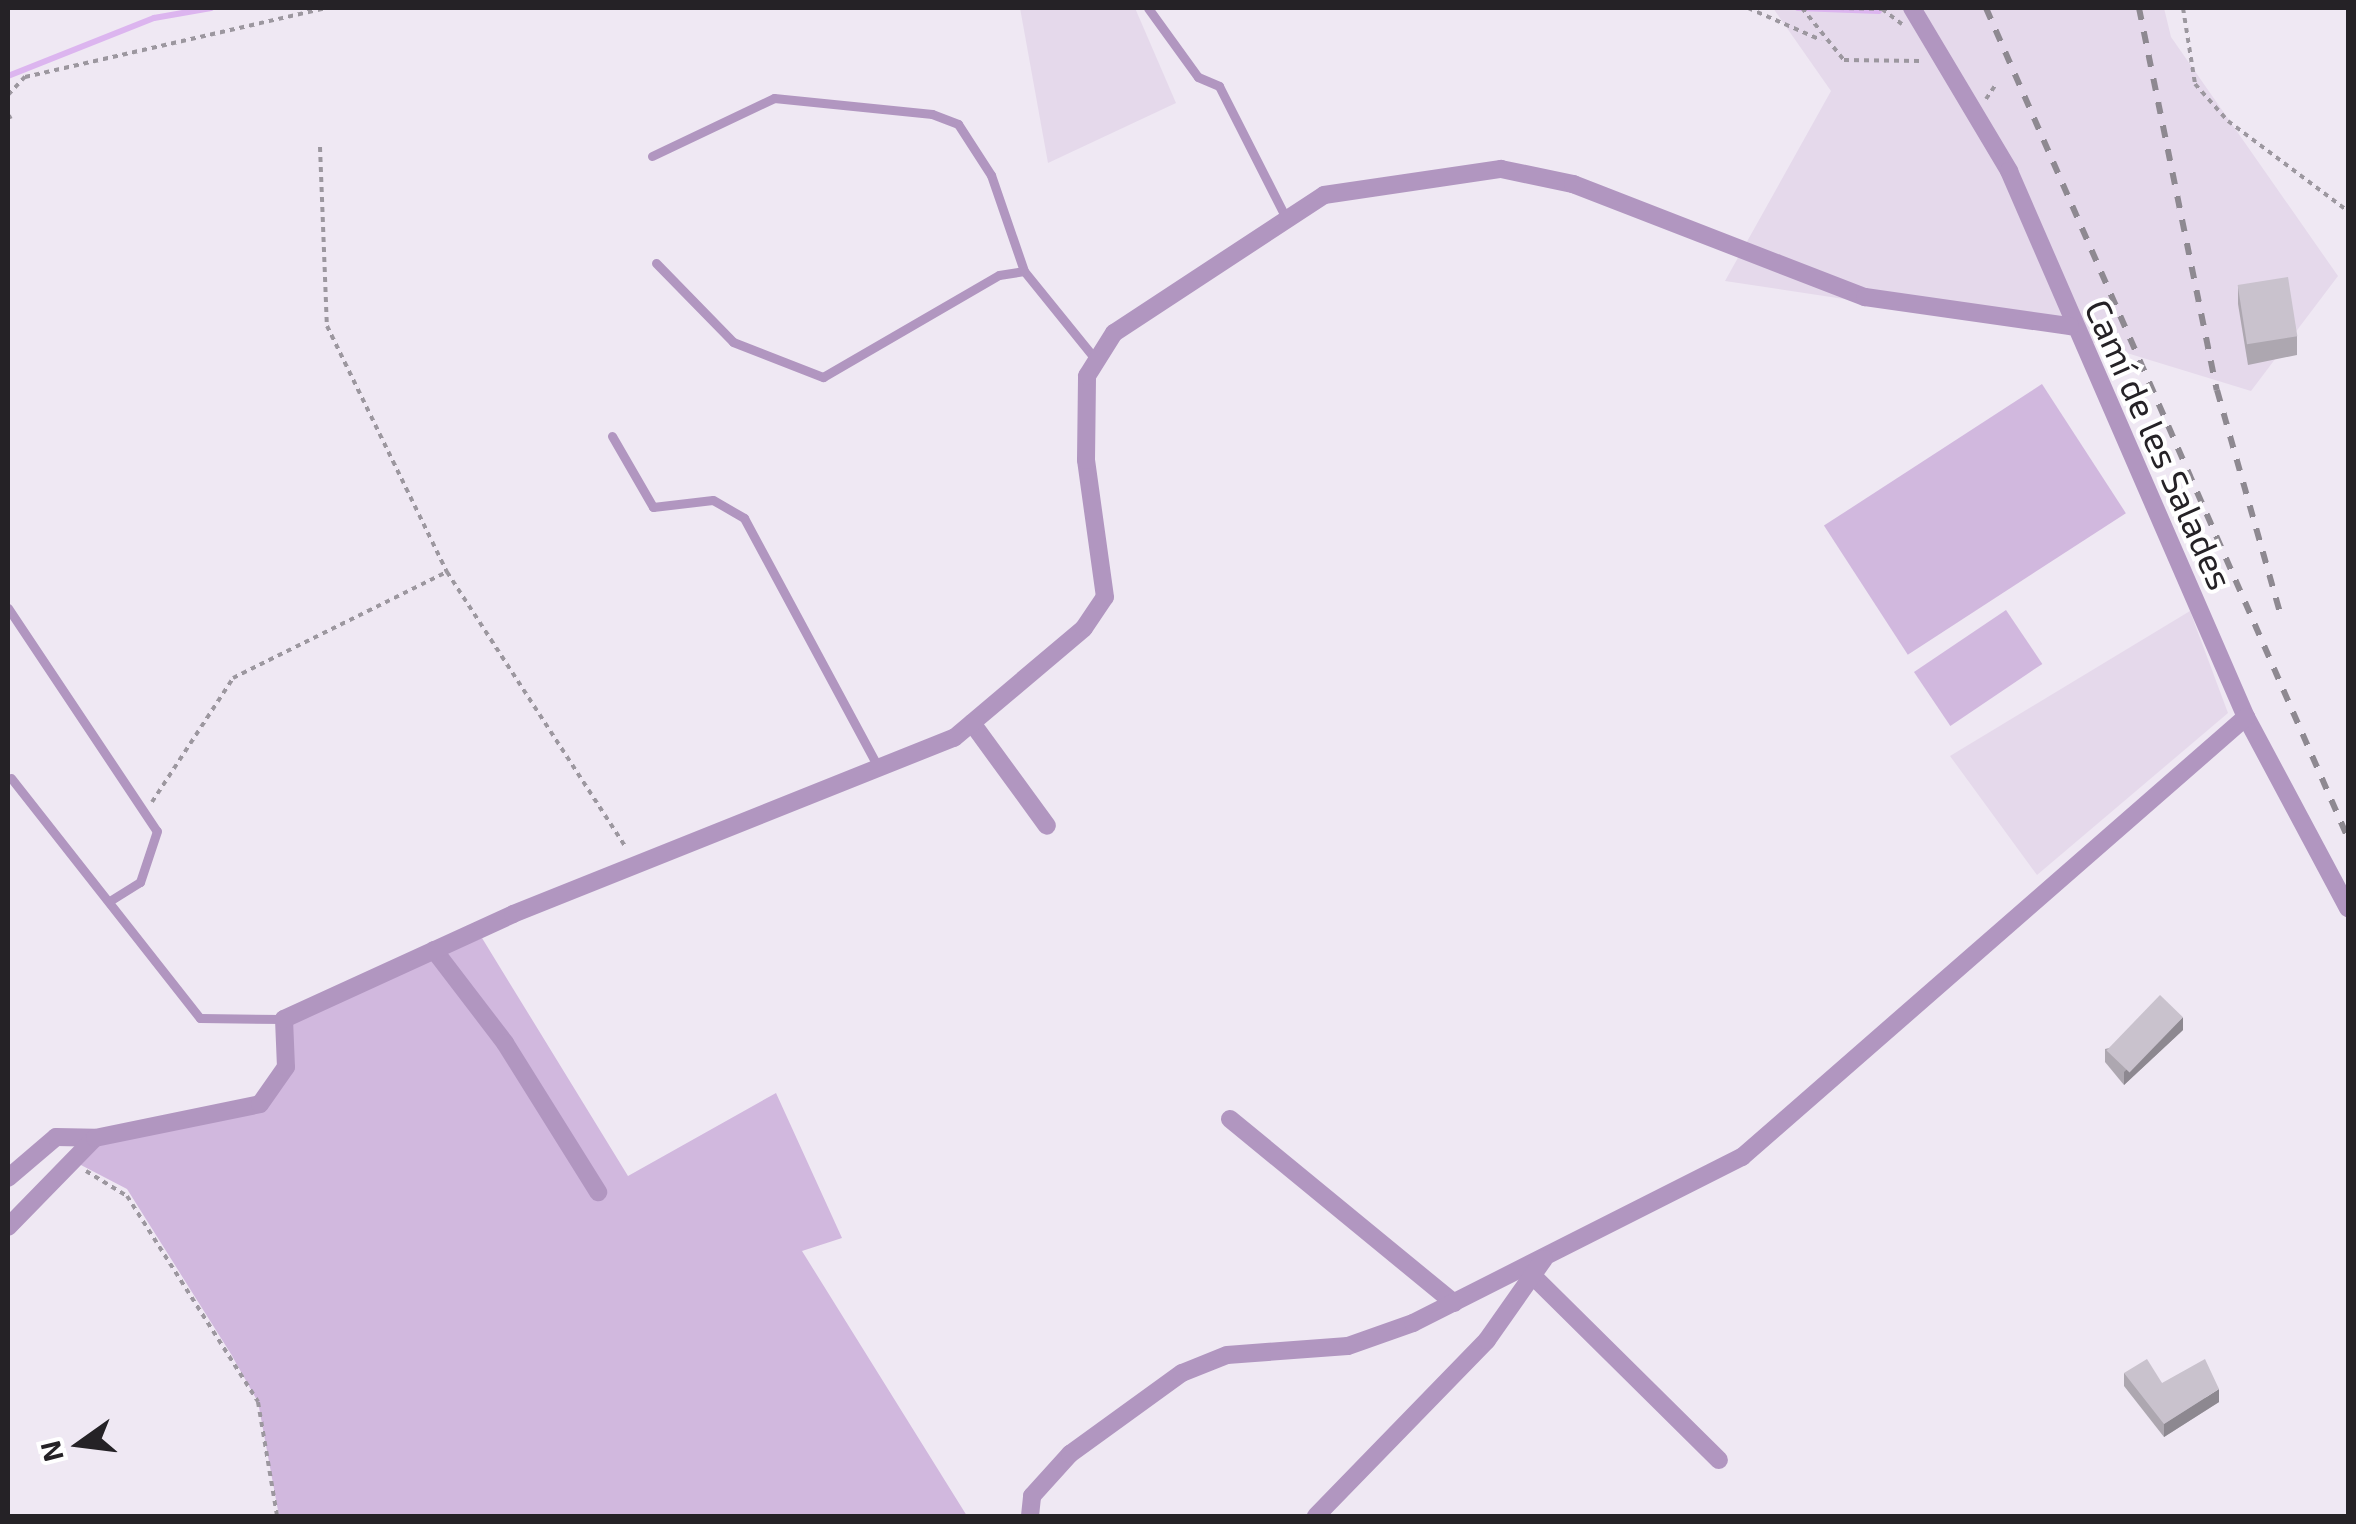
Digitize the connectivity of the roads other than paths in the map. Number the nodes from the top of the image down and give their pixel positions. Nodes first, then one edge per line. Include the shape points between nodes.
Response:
1 (1148, 8) edge
2 (1912, 8) edge
3 (652, 156) dead end
4 (1286, 218) junction
5 (656, 262) dead end
6 (1024, 271) junction
7 (2070, 326) junction
8 (1097, 361) junction
9 (612, 436) dead end
10 (8, 608) edge
11 (2246, 717) junction
12 (972, 722) junction
13 (878, 767) junction
14 (11, 778) dead end
15 (1047, 826) dead end
16 (111, 900) junction
17 (2348, 908) edge
18 (434, 950) junction
19 (284, 1019) junction
20 (1230, 1119) dead end
21 (95, 1138) junction
22 (8, 1178) edge
23 (598, 1192) dead end
24 (8, 1228) edge
25 (1546, 1257) junction
26 (1532, 1275) junction
27 (1454, 1303) junction
28 (1719, 1460) dead end
29 (1030, 1516) edge
30 (1316, 1516) edge

1 - 4 lane via 1198,78 1219,86
2 - 7 street, Camí de les Salades via 2009,171
3 - 6 lane via 774,98 932,114 958,124 991,174
4 - 7 street via 1324,195 1501,169 1572,184 1866,297
4 - 8 street via 1114,334
5 - 6 lane via 733,342 823,377 999,275
6 - 8 lane
7 - 11 street, Camí de les Salades
8 - 12 street via 1087,376 1086,460 1105,597 1084,628
9 - 13 lane via 652,507 714,500 744,518
10 - 16 lane via 148,809 152,857 140,882
11 - 17 street, Camí de les Salades
11 - 25 street via 1839,1066 1785,1125
12 - 13 street
12 - 15 street
13 - 18 street
14 - 16 lane
16 - 19 lane via 200,1018
18 - 19 street
18 - 23 street via 505,1043
19 - 21 street via 286,1067 260,1104
20 - 27 street
21 - 22 street via 56,1138
21 - 24 street
25 - 26 street
25 - 27 street
26 - 28 street
26 - 30 street via 1486,1340
27 - 29 street via 1348,1346 1227,1354 1182,1373 1070,1454 1032,1496

